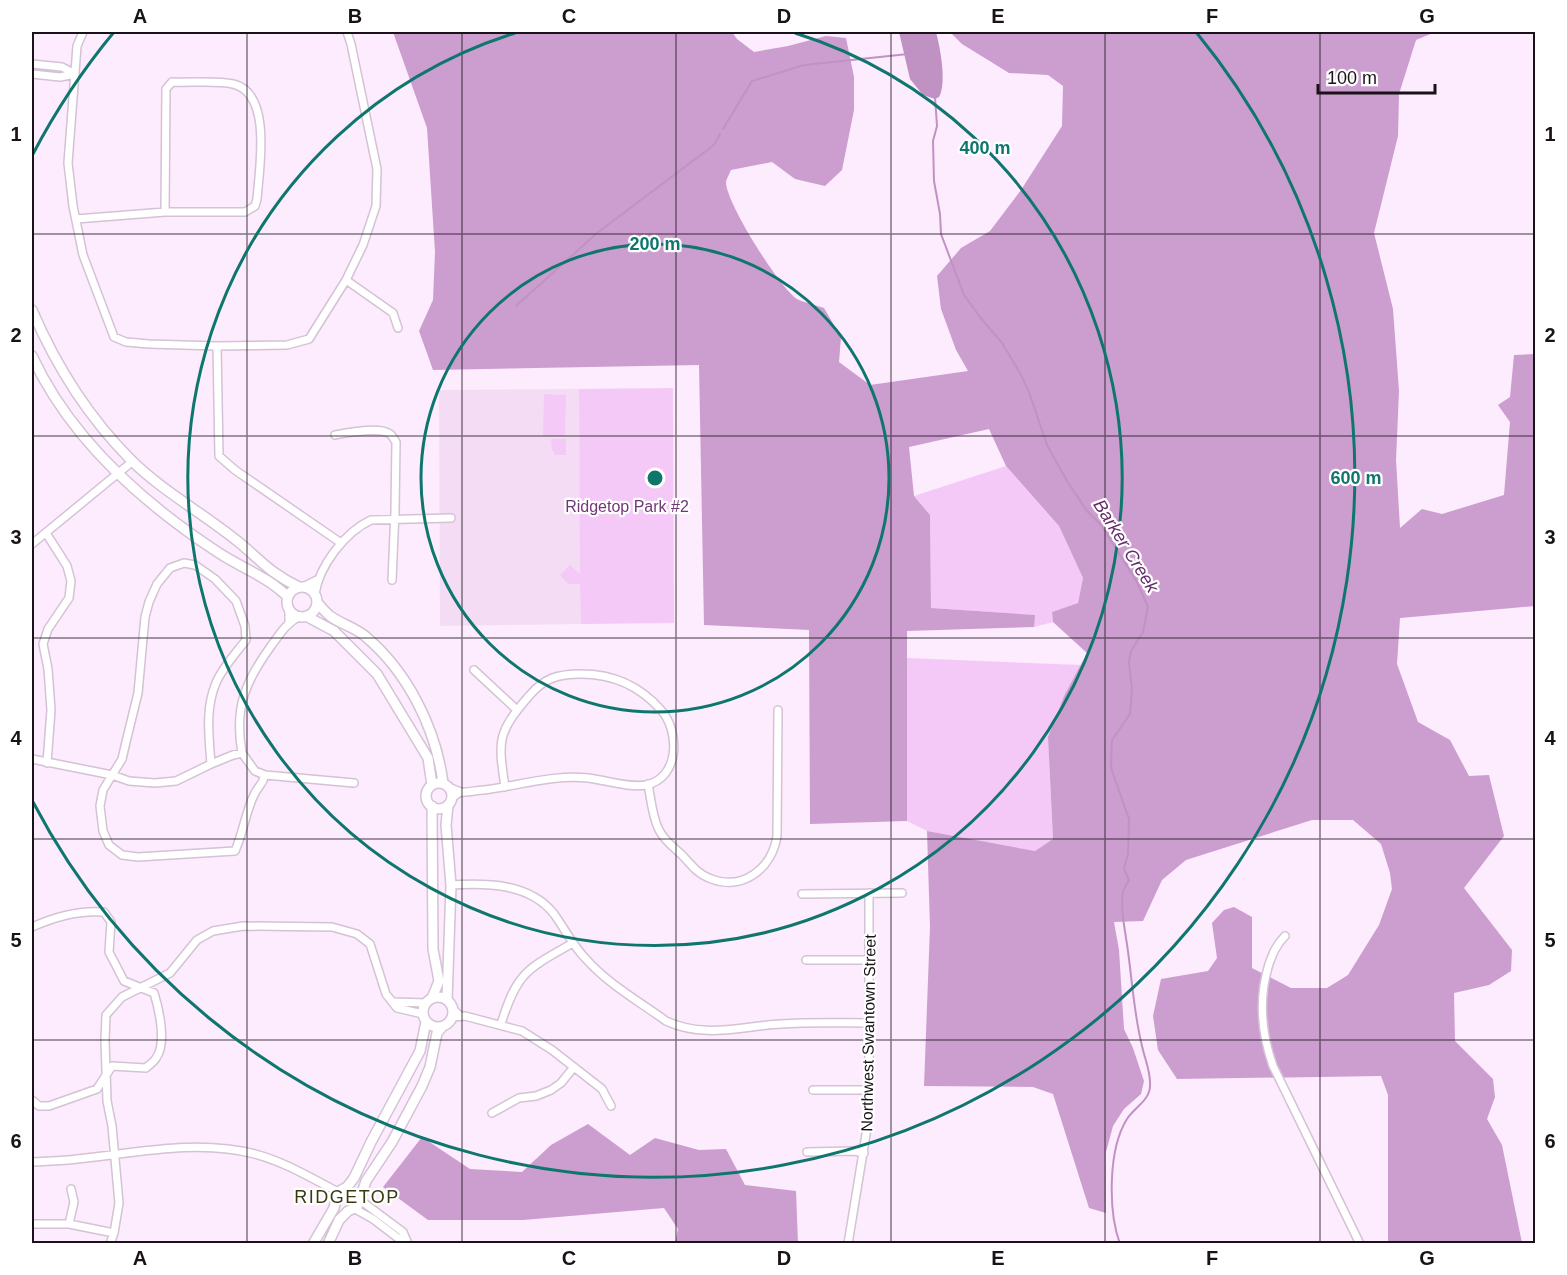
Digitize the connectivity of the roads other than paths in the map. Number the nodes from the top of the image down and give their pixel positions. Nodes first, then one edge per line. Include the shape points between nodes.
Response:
1 (83, 32) edge
2 (347, 32) edge
3 (32, 64) edge
4 (32, 74) edge
5 (75, 74) junction
6 (165, 212) junction
7 (76, 219) junction
8 (346, 280) junction
9 (32, 310) edge
10 (398, 328) dead end
11 (217, 346) junction
12 (32, 356) edge
13 (335, 435) dead end
14 (133, 461) junction
15 (117, 473) junction
16 (451, 518) dead end
17 (395, 519) junction
18 (46, 533) junction
19 (341, 543) junction
20 (32, 544) edge
21 (317, 580) junction
22 (392, 580) dead end
23 (301, 587) junction
24 (288, 597) junction
25 (316, 598) junction
26 (289, 608) junction
27 (303, 616) junction
28 (289, 622) junction
29 (474, 670) dead end
30 (517, 710) junction
31 (778, 710) dead end
32 (242, 753) junction
33 (32, 759) edge
34 (47, 763) junction
35 (211, 764) junction
36 (265, 774) junction
37 (112, 775) junction
38 (354, 783) dead end
39 (648, 784) junction
40 (432, 785) junction
41 (446, 785) junction
42 (505, 787) junction
43 (453, 798) junction
44 (432, 806) junction
45 (452, 885) junction
46 (869, 893) junction
47 (902, 893) dead end
48 (802, 894) dead end
49 (32, 927) edge
50 (1285, 936) dead end
51 (573, 943) junction
52 (806, 960) dead end
53 (869, 960) junction
54 (142, 988) junction
55 (429, 1000) junction
56 (394, 1002) junction
57 (453, 1010) junction
58 (425, 1018) junction
59 (870, 1023) junction
60 (501, 1024) junction
61 (441, 1027) junction
62 (574, 1067) junction
63 (106, 1075) junction
64 (813, 1090) dead end
65 (870, 1090) junction
66 (32, 1100) edge
67 (611, 1106) dead end
68 (492, 1113) dead end
69 (807, 1152) dead end
70 (864, 1153) junction
71 (114, 1155) junction
72 (32, 1162) edge
73 (71, 1189) dead end
74 (342, 1190) junction
75 (360, 1198) junction
76 (336, 1203) junction
77 (352, 1210) junction
78 (32, 1224) edge
79 (69, 1224) junction
80 (114, 1233) junction
81 (406, 1241) edge
82 (110, 1244) edge
83 (313, 1244) edge
84 (328, 1244) edge
85 (848, 1244) edge
86 (1360, 1244) edge

1 - 5 street via 77,46
2 - 8 street via 377,169 376,206
3 - 5 street via 62,67
4 - 5 street
5 - 7 street via 68,163
6 - 6 street via 245,212 255,206 262,127 252,96 244,89 234,84 172,82 166,89
6 - 7 street
7 - 11 street via 83,255 114,337 126,342
8 - 10 street via 393,313
8 - 11 street via 309,339 287,345
9 - 14 main road via 48,347 81,400
11 - 19 street via 219,456
12 - 15 main road via 68,416
13 - 17 street via 383,432 396,442
14 - 15 street
14 - 23 main road via 269,570
15 - 18 street
15 - 24 main road via 177,524
16 - 17 street
17 - 19 street via 371,520
17 - 22 street
18 - 20 street
18 - 34 street via 67,566 70,581 69,598 48,629 43,644 51,710
19 - 21 street
21 - 23 street
21 - 25 street
23 - 24 main road
23 - 25 main road
24 - 26 main road
25 - 27 main road via 314,611
25 - 41 main road via 328,614 365,636 399,674 429,729
26 - 27 main road via 293,614
26 - 28 street
27 - 28 street
27 - 40 main road via 334,631 377,674 428,758
28 - 32 street via 253,671 244,692 239,716
29 - 30 street
30 - 39 street via 545,681 561,675 597,674 634,687 662,710 674,744 667,772
30 - 42 street via 501,737
31 - 39 street via 777,836 769,861 758,872 740,880 718,880 693,868 659,830
32 - 35 street
32 - 36 street via 255,771
33 - 34 street
34 - 37 street
35 - 37 street via 176,781 129,781
35 - 37 street via 210,704 216,682 246,640 245,626 236,601 215,579 195,565 184,563 171,568 157,584 149,602 138,693 122,759
36 - 37 street via 235,851 138,857 122,855 109,845 103,831 100,806
36 - 38 street
39 - 42 street via 583,777
40 - 41 main road
40 - 44 main road via 426,795
41 - 43 main road
42 - 43 street
43 - 44 main road via 440,808
43 - 45 main road via 446,825
44 - 55 main road via 433,949 439,981
45 - 51 street via 494,885 527,894 552,912
45 - 57 main road
46 - 47 street
46 - 48 street
46 - 53 street, Northwest Swantown Street
49 - 54 street via 87,911 104,912 111,922 109,952 123,981
50 - 86 street via 1276,944 1262,994 1261,1018 1267,1049
51 - 59 street via 584,958 616,984 666,1021 688,1029
51 - 60 street via 520,978
52 - 53 street
53 - 59 street, Northwest Swantown Street
54 - 56 street via 170,973 197,940 213,932 243,926 332,927 357,933 370,944 386,994
54 - 63 street via 122,997 106,1015
54 - 63 street via 154,993 159,1010 162,1038 158,1056 146,1068 112,1066
55 - 56 street
55 - 57 main road via 438,997
55 - 58 main road
56 - 58 street via 397,1008
57 - 60 street
57 - 61 main road
58 - 61 main road via 433,1026
58 - 74 main road via 420,1051 354,1178
59 - 65 street, Northwest Swantown Street
60 - 62 street via 522,1031
61 - 75 main road via 422,1086
62 - 67 street via 602,1089
62 - 68 street via 551,1090 519,1098
63 - 66 street via 97,1089 48,1106 39,1106
63 - 71 street
64 - 65 street
65 - 70 street, Northwest Swantown Street
69 - 70 street
70 - 85 street, Northwest Swantown Street
71 - 72 street
71 - 74 street via 216,1147 273,1160
71 - 80 street via 119,1203
73 - 79 street via 74,1202
74 - 75 main road via 355,1190
74 - 76 main road
75 - 77 main road
75 - 81 street via 403,1232
76 - 77 main road via 343,1210
76 - 83 main road
77 - 81 street
77 - 84 main road via 338,1222
78 - 79 street
79 - 80 street
80 - 82 street

